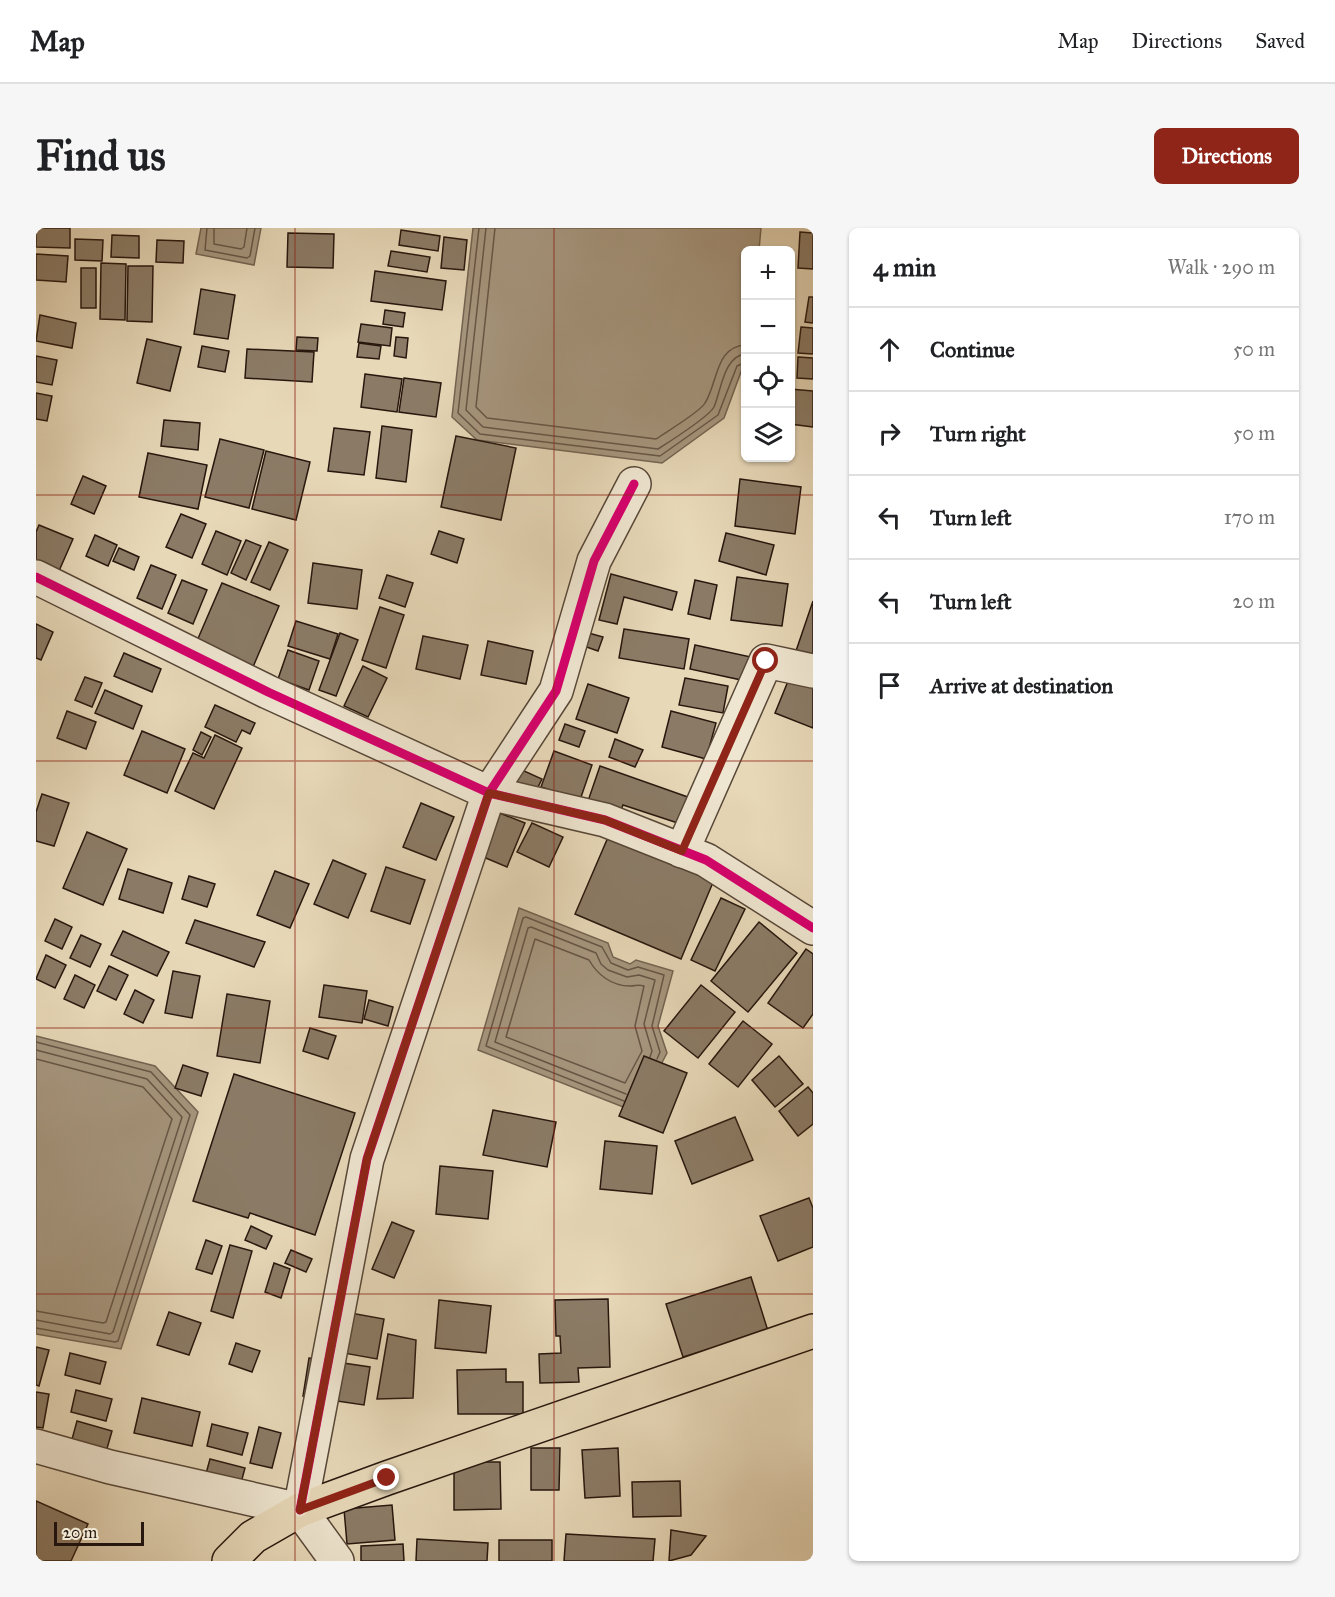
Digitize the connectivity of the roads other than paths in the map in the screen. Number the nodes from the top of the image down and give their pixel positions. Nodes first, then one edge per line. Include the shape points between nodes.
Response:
1 (634, 484) dead end
2 (36, 577) edge
3 (813, 671) edge
4 (489, 793) junction
5 (682, 851) junction
6 (813, 928) edge
7 (813, 1331) edge
8 (36, 1446) edge
9 (300, 1510) junction
10 (229, 1561) edge
11 (337, 1561) edge

1 - 4 street via 594,561 556,691
2 - 4 street via 268,692
3 - 5 street via 766,661
4 - 5 street via 605,820
4 - 9 street via 367,1159
5 - 6 street via 706,860
7 - 9 main road
8 - 9 street
9 - 10 main road via 253,1538
9 - 11 street

